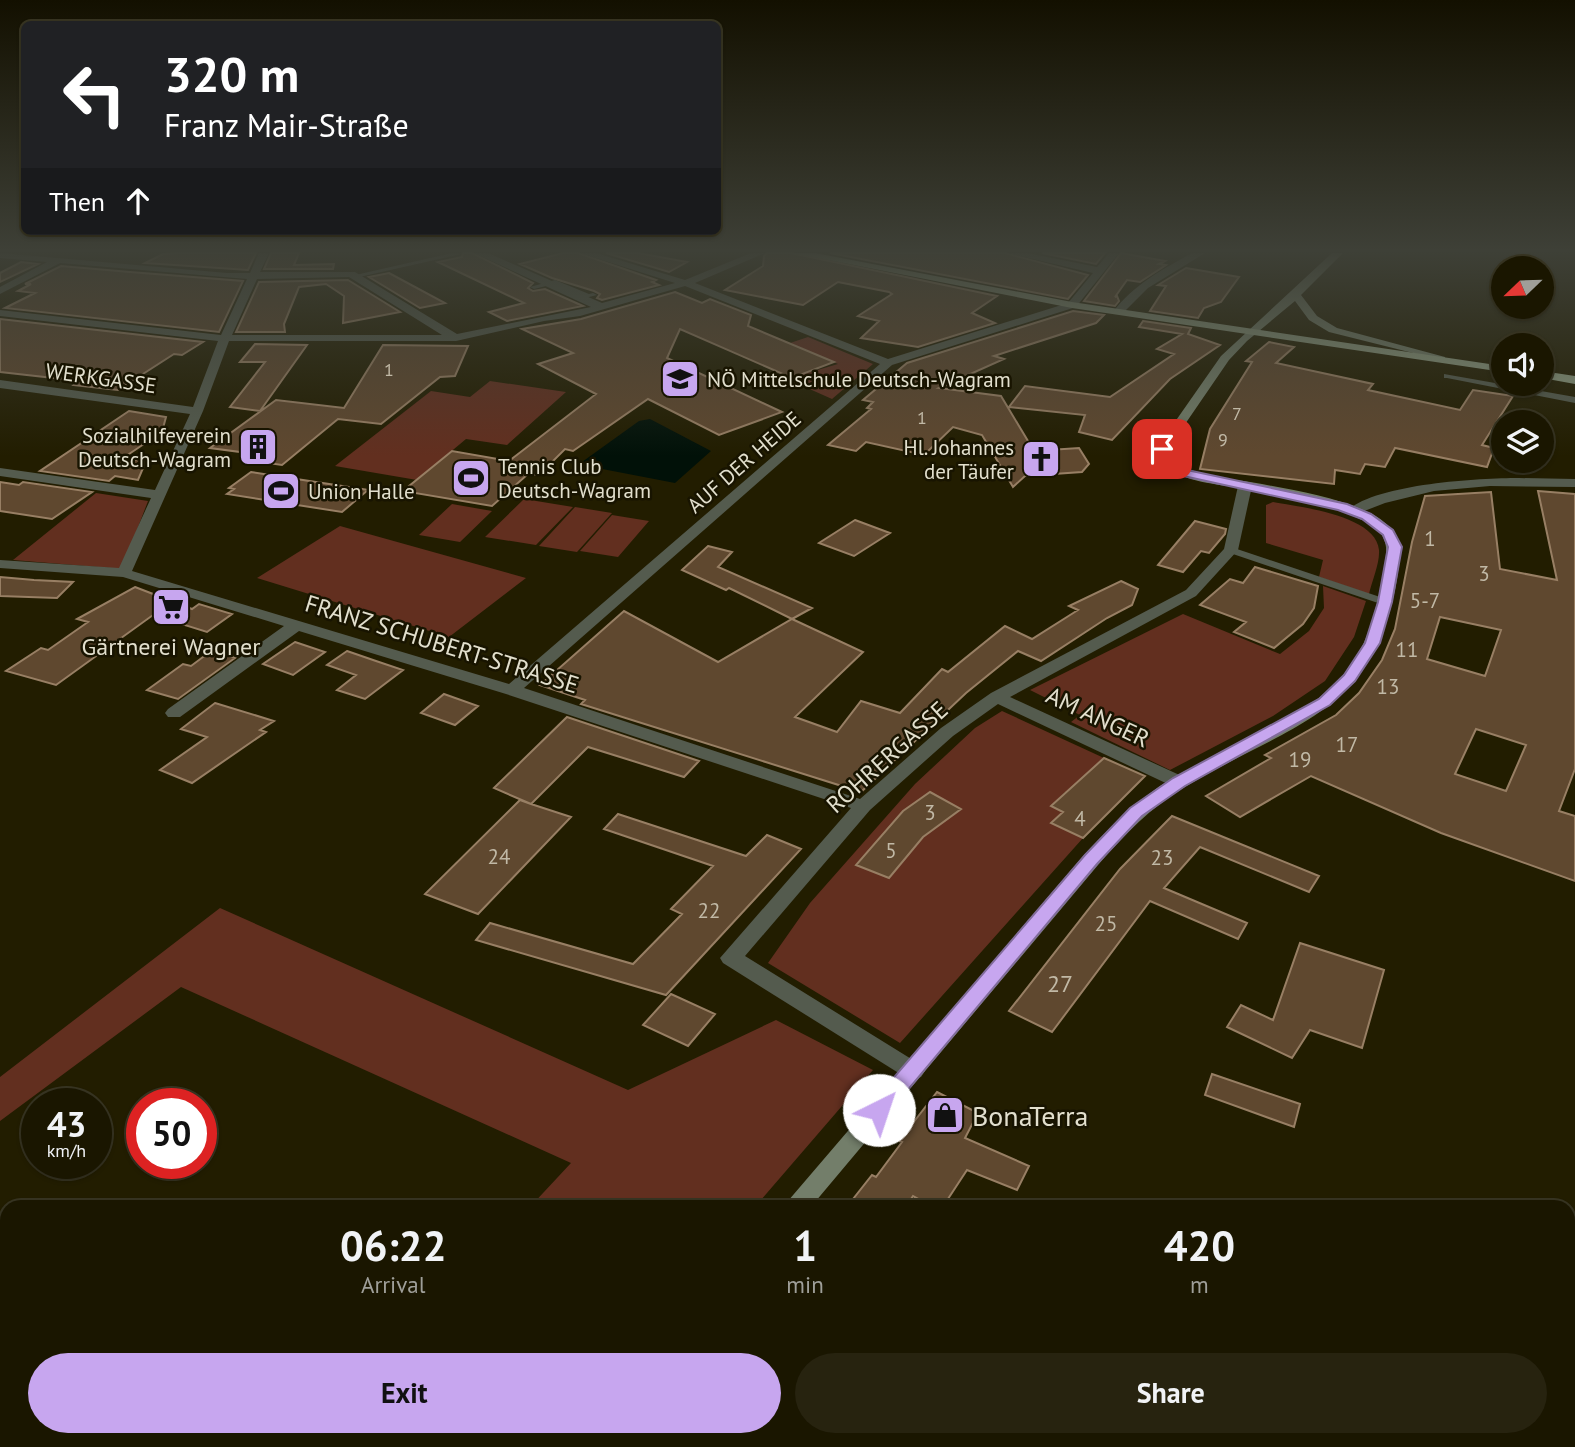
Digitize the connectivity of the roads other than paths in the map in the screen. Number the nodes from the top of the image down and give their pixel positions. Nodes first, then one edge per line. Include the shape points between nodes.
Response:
1 (68, 321) edge
2 (232, 321) edge
3 (427, 321) edge
4 (538, 321) edge
5 (781, 321) edge
6 (1023, 321) edge
7 (1176, 321) edge
8 (1267, 321) edge
9 (1316, 321) edge
10 (1254, 332) junction
11 (225, 338) junction
12 (456, 338) junction
13 (1442, 359) junction
14 (888, 363) junction
15 (1491, 367) edge
16 (1447, 376) dead end
17 (1554, 377) edge
18 (1575, 381) edge
19 (0, 384) edge
20 (1575, 400) edge
21 (197, 411) junction
22 (0, 472) edge
23 (1575, 483) edge
24 (1245, 486) junction
25 (160, 495) junction
26 (1354, 511) junction
27 (1231, 550) junction
28 (0, 564) edge
29 (124, 573) junction
30 (1385, 602) junction
31 (298, 624) junction
32 (512, 690) junction
33 (997, 697) junction
34 (174, 713) dead end
35 (1179, 782) junction
36 (863, 806) junction
37 (913, 1071) junction
38 (801, 1200) edge

1 - 11 street
2 - 11 street
3 - 12 street
4 - 12 street
5 - 14 street
6 - 14 street, AUF DER HEIDE
7 - 10 main road
8 - 10 main road
9 - 13 main road via 1333,330
10 - 13 main road
10 - 24 main road via 1225,358 1161,452 1168,464 1184,472
11 - 12 street
11 - 21 street
13 - 15 main road
14 - 32 street, AUF DER HEIDE
16 - 20 lane
17 - 18 street
19 - 21 street, WERKGASSE
21 - 25 street
22 - 25 street
23 - 26 street via 1522,481 1412,490
24 - 26 main road
24 - 27 street
25 - 29 street
26 - 30 main road via 1380,525 1393,541
27 - 30 lane
27 - 33 street, ROHRERGASSE via 1191,593
28 - 29 street, FRANZ SCHUBERT-STRASSE
29 - 31 street, FRANZ SCHUBERT-STRASSE
30 - 35 main road via 1362,662 1332,695 1306,714
31 - 32 street, FRANZ SCHUBERT-STRASSE
31 - 34 street
32 - 36 street, FRANZ SCHUBERT-STRASSE
33 - 35 street, AM ANGER
33 - 36 street, ROHRERGASSE via 947,732
35 - 37 main road via 1114,834
36 - 37 street, ROHRERGASSE via 731,958
37 - 38 main road

